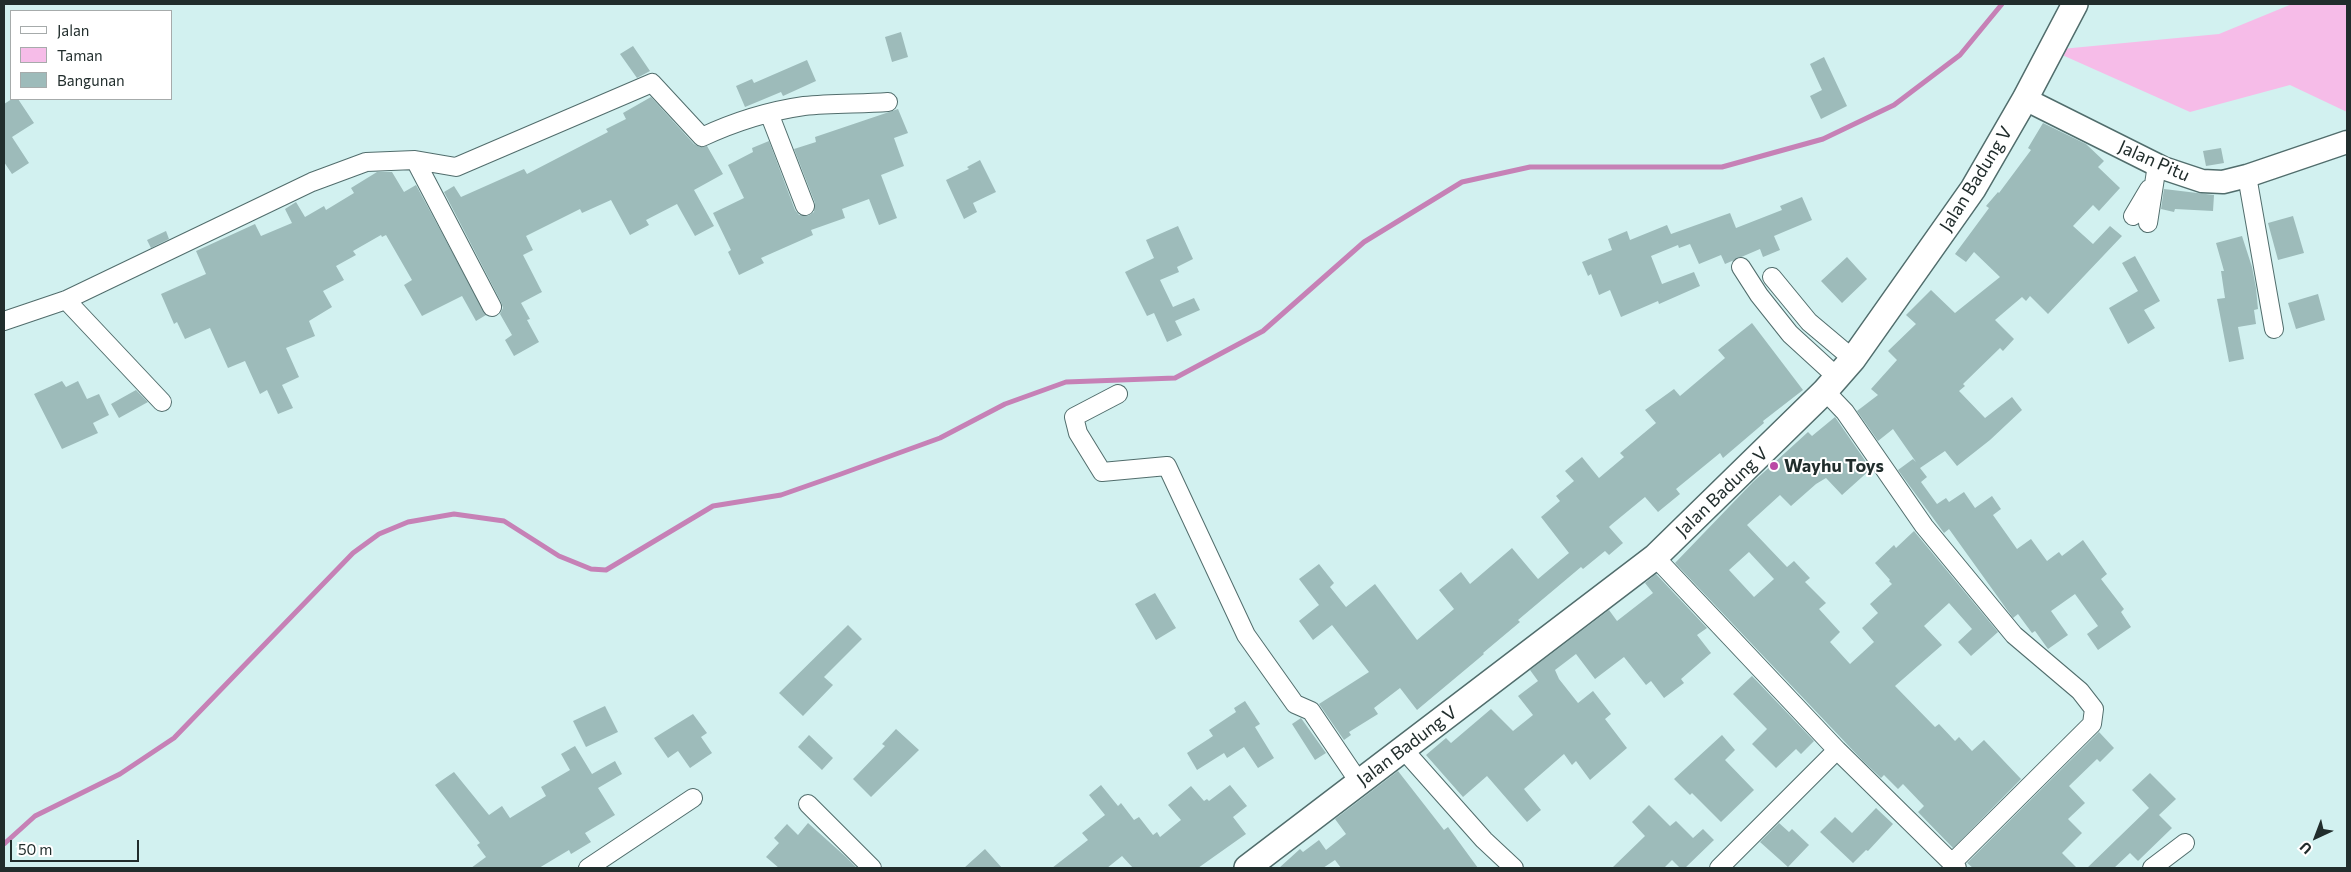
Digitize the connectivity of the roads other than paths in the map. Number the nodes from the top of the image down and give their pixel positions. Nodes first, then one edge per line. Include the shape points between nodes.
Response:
1 (2075, 4) edge
2 (2026, 99) junction
3 (888, 102) dead end
4 (768, 113) junction
5 (2347, 142) edge
6 (415, 160) junction
7 (2156, 171) junction
8 (2247, 176) junction
9 (805, 206) dead end
10 (2140, 219) dead end
11 (1741, 267) dead end
12 (1772, 277) dead end
13 (66, 300) junction
14 (492, 307) dead end
15 (4, 321) edge
16 (2274, 329) dead end
17 (1838, 376) junction
18 (1118, 394) dead end
19 (162, 402) dead end
20 (1655, 557) junction
21 (1403, 749) junction
22 (1837, 750) junction
23 (1359, 782) junction
24 (693, 798) dead end
25 (808, 804) dead end
26 (2185, 843) dead end
27 (1954, 866) edge
28 (588, 868) edge
29 (872, 868) edge
30 (1247, 868) edge
31 (1514, 868) edge
32 (1719, 868) edge
33 (2152, 868) edge

1 - 2 main road, Jalan Badung V
2 - 7 street, Jalan Pitu
2 - 17 main road, Jalan Badung V via 1973,189
3 - 4 street via 804,106
4 - 6 street via 702,137 652,83 456,168
4 - 9 street
5 - 8 street, Jalan Pitu
6 - 13 street via 366,162 312,182
6 - 14 street
7 - 8 street, Jalan Pitu via 2202,182 2223,182
7 - 10 street
8 - 16 street
11 - 17 street via 1790,334
12 - 17 street via 1809,322
13 - 15 street
13 - 19 street
17 - 20 main road, Jalan Badung V
17 - 27 street via 1845,412 1924,526 2014,636 2080,691 2094,709 2092,724
18 - 23 street via 1074,417 1078,434 1102,472 1167,466 1246,635 1295,704 1311,711
20 - 21 main road, Jalan Badung V
20 - 22 street
21 - 23 main road, Jalan Badung V
21 - 31 street via 1484,840
22 - 27 street
22 - 32 street
23 - 30 main road, Jalan Badung V
24 - 28 street
25 - 29 street
26 - 33 street

